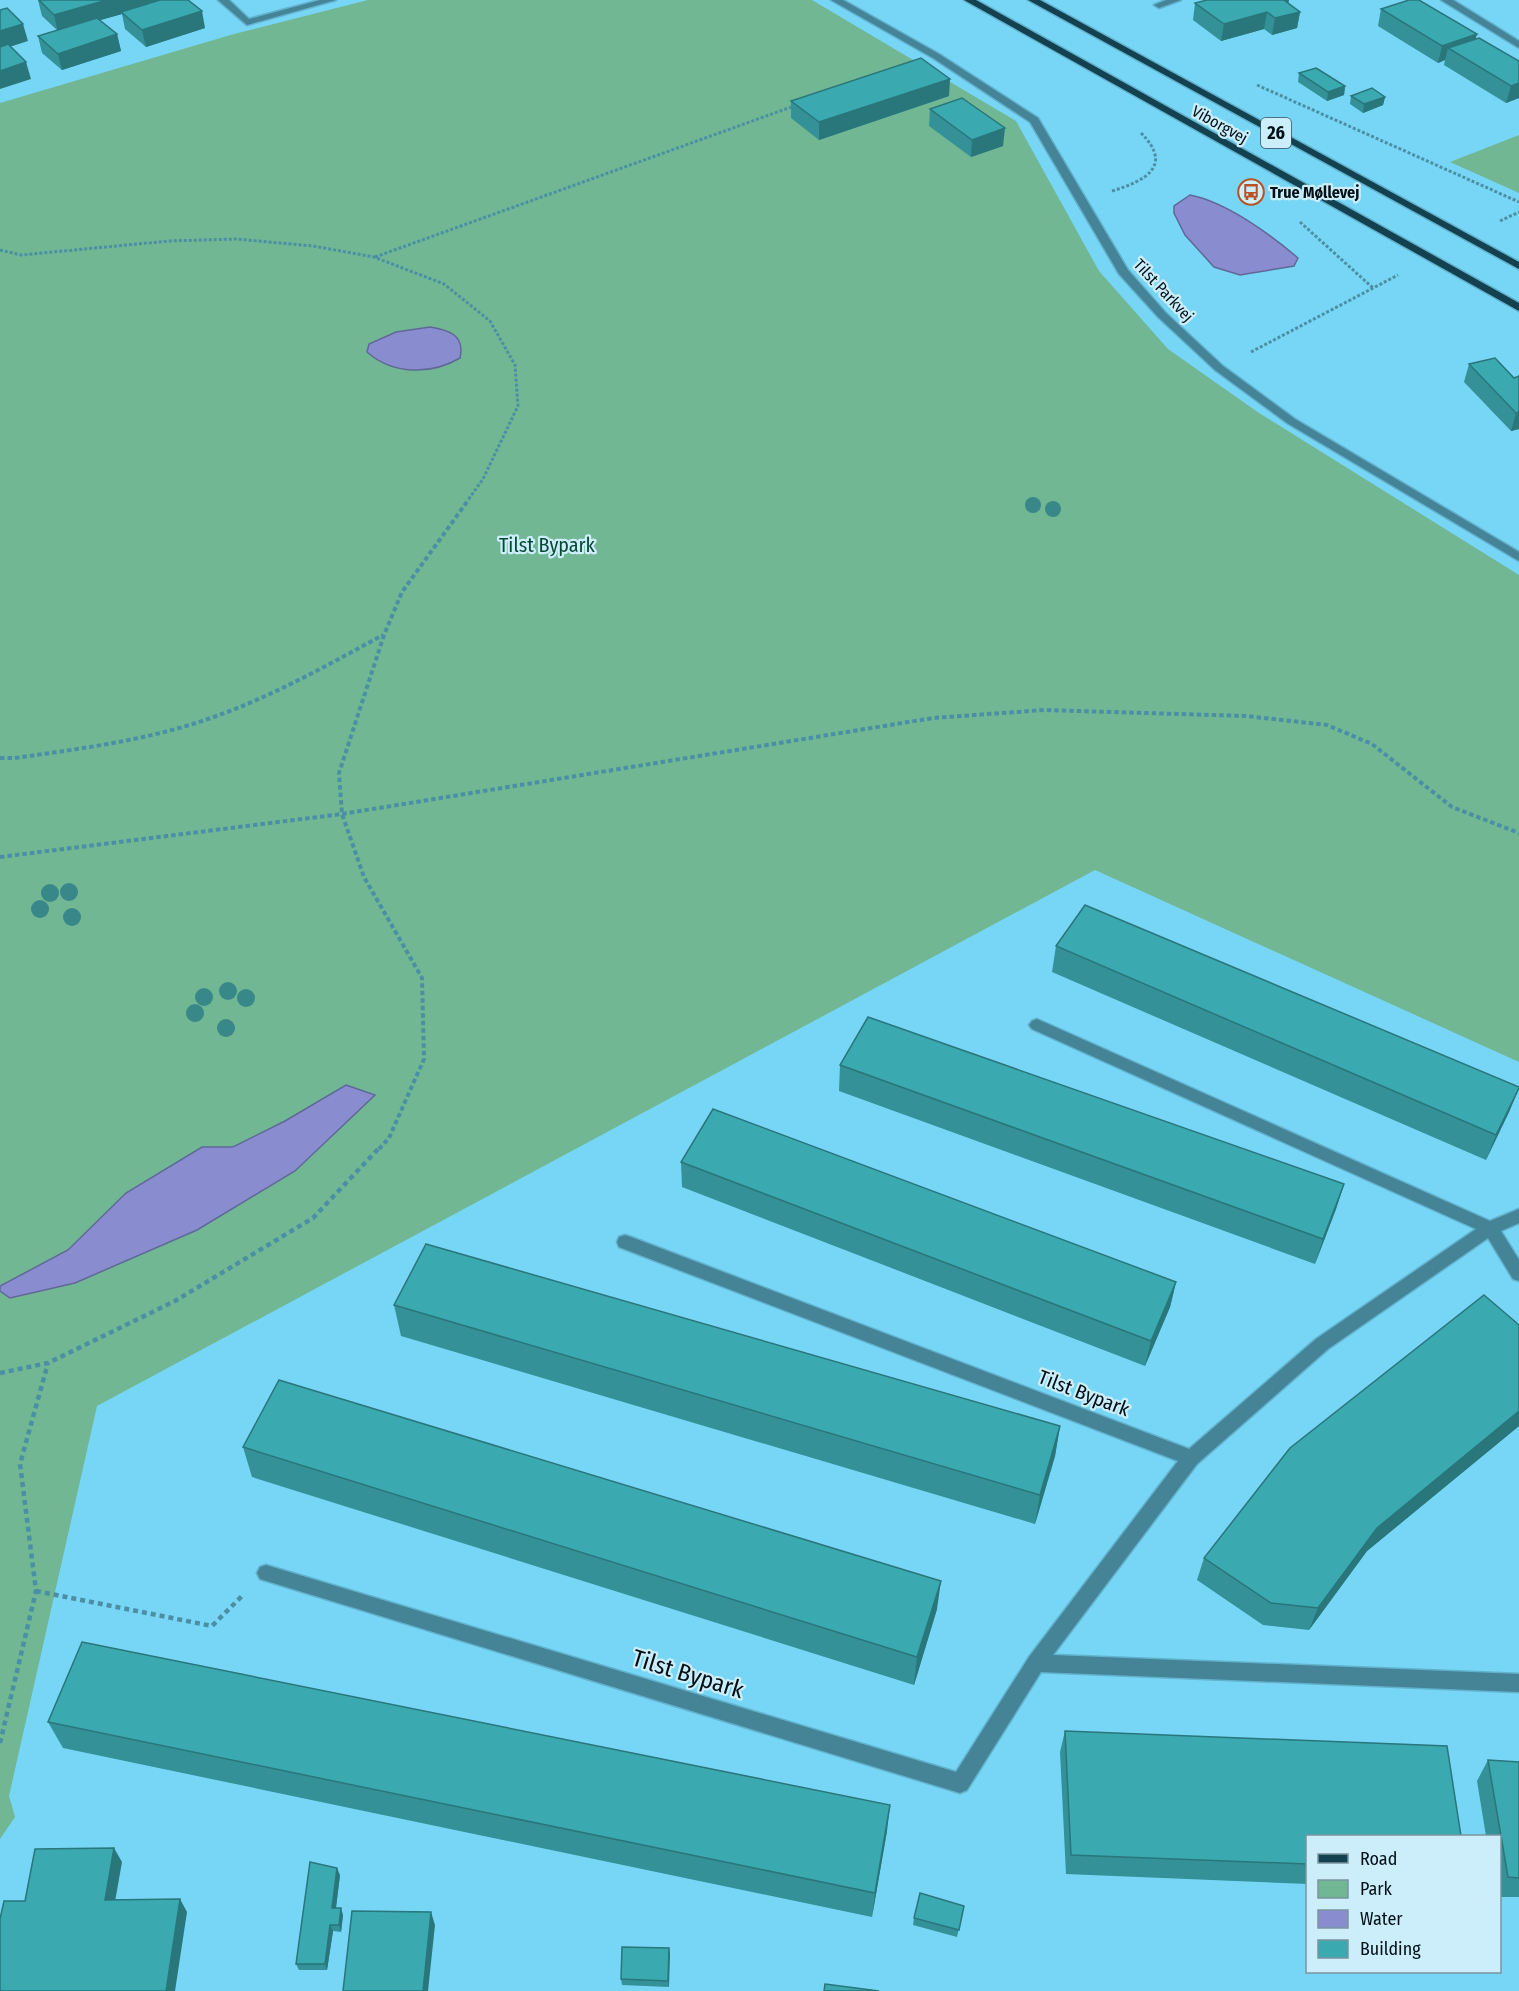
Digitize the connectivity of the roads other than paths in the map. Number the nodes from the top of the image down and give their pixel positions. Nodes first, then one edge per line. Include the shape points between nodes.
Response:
1 (223, 0) edge
2 (331, 0) edge
3 (836, 0) edge
4 (969, 0) edge
5 (1033, 0) edge
6 (1176, 0) edge
7 (1446, 0) edge
8 (1159, 5) dead end
9 (1519, 45) edge
10 (1519, 266) edge
11 (1519, 308) edge
12 (1519, 557) edge
13 (1036, 1025) dead end
14 (1519, 1216) edge
15 (1490, 1228) junction
16 (626, 1242) dead end
17 (1519, 1274) edge
18 (1191, 1458) junction
19 (266, 1573) road end
20 (1036, 1663) junction
21 (1519, 1683) edge

1 - 2 street via 247,21
3 - 12 street, Tilst Parkvej via 936,56 1034,120 1123,272 1219,368 1291,421
4 - 11 main road, Viborgvej / 26
5 - 10 main road, Viborgvej / 26
6 - 8 street
7 - 9 street
13 - 15 street
14 - 15 street, Tilst Bypark
15 - 17 street
15 - 18 street, Tilst Bypark via 1322,1344
16 - 18 street, Tilst Bypark
18 - 20 street, Tilst Bypark
19 - 20 street, Tilst Bypark via 960,1783
20 - 21 street

